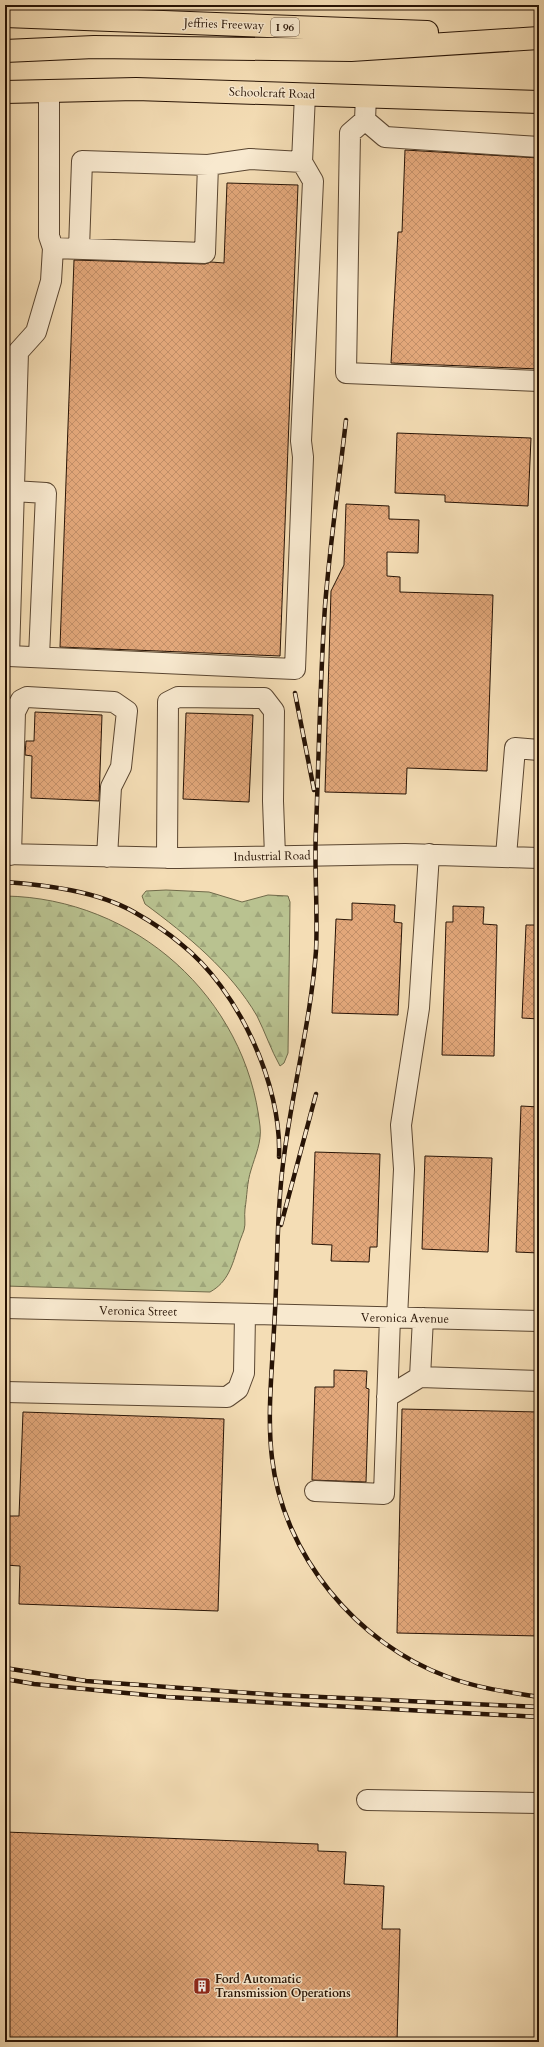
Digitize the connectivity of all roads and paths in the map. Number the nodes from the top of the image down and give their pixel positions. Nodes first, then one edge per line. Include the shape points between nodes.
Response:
1 (5, 16) edge
2 (539, 37) edge
3 (5, 51) edge
4 (49, 91) junction
5 (5, 92) edge
6 (305, 94) junction
7 (366, 96) junction
8 (539, 102) edge
9 (365, 120) junction
10 (539, 147) edge
11 (302, 162) junction
12 (208, 165) junction
13 (53, 248) junction
14 (79, 249) junction
15 (539, 381) edge
16 (14, 491) junction
17 (39, 657) junction
18 (539, 750) edge
19 (8, 854) edge
20 (429, 854) junction
21 (275, 856) junction
22 (506, 856) junction
23 (106, 857) junction
24 (167, 858) junction
25 (539, 858) edge
26 (5, 1308) edge
27 (245, 1314) junction
28 (271, 1314) joint
29 (393, 1317) junction
30 (423, 1318) junction
31 (539, 1321) edge
32 (420, 1377) junction
33 (539, 1381) edge
34 (5, 1392) edge
35 (387, 1397) junction
36 (315, 1491) dead end
37 (367, 1800) dead end
38 (539, 1803) edge

1 - 2 main road, Jeffries Freeway / I 96
2 - 3 main road via 351,50 118,47
4 - 5 main road, Schoolcraft Road
4 - 6 main road, Schoolcraft Road via 136,89
4 - 13 street via 49,236
6 - 7 main road, Schoolcraft Road
6 - 11 street
7 - 8 main road, Schoolcraft Road
7 - 9 street
9 - 10 street via 385,137
9 - 15 street via 350,133 346,373
11 - 12 street via 250,159
11 - 17 street via 313,181 301,440 303,457 295,669
12 - 14 street via 205,253
12 - 14 street via 82,161
13 - 14 street
13 - 16 street via 51,281 36,332 18,352
16 - 17 street via 9,656
16 - 17 street via 46,493
18 - 22 street via 515,748
19 - 23 street, Industrial Road
19 - 23 street via 15,712 17,704 27,697 114,702 127,711 121,766 111,787
20 - 21 street, Industrial Road
20 - 22 street, Industrial Road
20 - 29 street via 419,1008 401,1125 404,1169
21 - 24 street, Industrial Road
21 - 24 street via 274,711 264,698 178,697 168,702
22 - 25 street, Industrial Road
23 - 24 street, Industrial Road
26 - 27 street, Veronica Street
27 - 28 street, Veronica Street
27 - 34 street via 244,1373 238,1388 227,1397
28 - 29 street, Veronica Avenue
29 - 30 street, Veronica Avenue
29 - 35 street
30 - 31 street, Veronica Avenue
30 - 32 street
32 - 33 street
32 - 35 street
35 - 36 street via 384,1494
37 - 38 street

